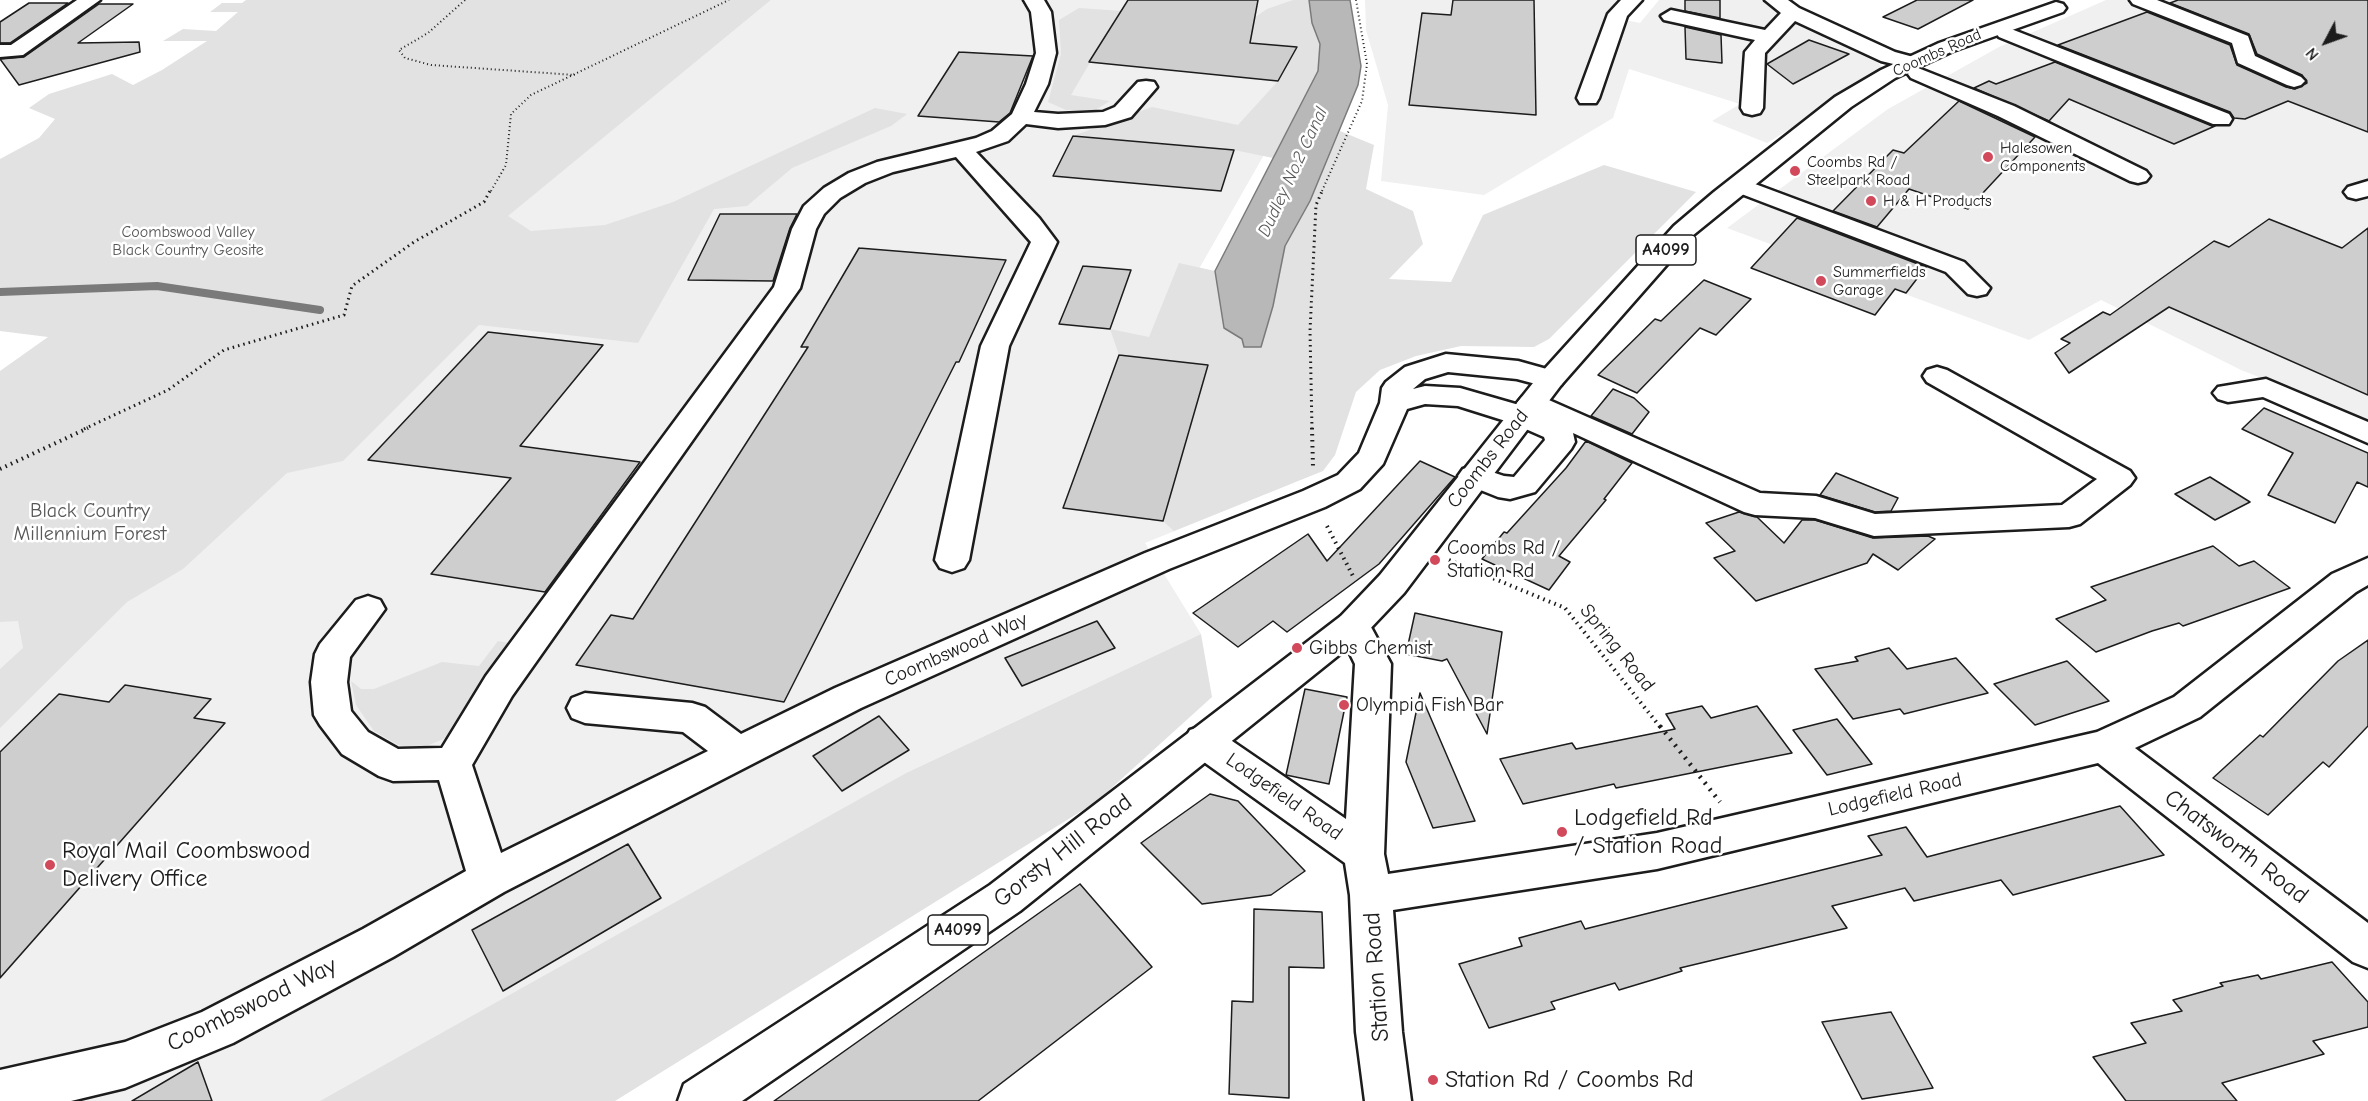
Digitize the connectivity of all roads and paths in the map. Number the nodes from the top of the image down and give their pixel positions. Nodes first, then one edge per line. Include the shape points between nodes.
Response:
1 (90, 0) edge
2 (465, 0) edge
3 (729, 0) edge
4 (1034, 0) edge
5 (1356, 0) edge
6 (1775, 0) edge
7 (2140, 0) edge
8 (2064, 4) edge
9 (1625, 7) edge
10 (1792, 12) junction
11 (1671, 16) dead end
12 (1835, 31) junction
13 (2000, 35) junction
14 (1770, 36) junction
15 (0, 51) edge
16 (1927, 59) junction
17 (575, 75) junction
18 (2294, 81) dead end
19 (1146, 87) dead end
20 (1588, 98) dead end
21 (2155, 101) dead end
22 (1752, 108) dead end
23 (1021, 117) junction
24 (2221, 119) dead end
25 (961, 149) junction
26 (2138, 176) dead end
27 (1743, 181) junction
28 (1922, 237) dead end
29 (1977, 288) dead end
30 (1937, 376) dead end
31 (1551, 379) junction
32 (2228, 393) dead end
33 (1395, 403) junction
34 (1527, 410) junction
35 (2368, 433) edge
36 (0, 469) edge
37 (1474, 476) junction
38 (1314, 499) junction
39 (1420, 548) junction
40 (952, 560) dead end
41 (2368, 570) edge
42 (1357, 584) dead end
43 (368, 609) dead end
44 (1353, 625) junction
45 (585, 708) dead end
46 (1203, 741) junction
47 (2104, 746) junction
48 (737, 752) junction
49 (453, 764) junction
50 (1743, 830) junction
51 (1368, 874) junction
52 (489, 879) junction
53 (2368, 948) edge
54 (0, 1093) edge
55 (701, 1101) edge
56 (1388, 1101) edge

1 - 15 street via 16,51
2 - 17 path via 428,33 399,50 405,58 431,65
3 - 17 path
4 - 23 street via 1041,12 1046,53
5 - 38 path via 1368,64 1362,101 1316,205 1310,331
6 - 10 street
7 - 18 street via 2241,40 2245,58
8 - 13 street, Coombs Road / A4099
8 - 16 street, Coombs Road / A4099
9 - 20 street
10 - 12 street
10 - 14 street
11 - 14 street
12 - 16 street
12 - 16 street
13 - 16 street, Coombs Road / A4099
13 - 21 street
13 - 24 street
14 - 22 street via 1755,52
16 - 26 street via 2006,111
16 - 27 street, Coombs Road / A4099 via 1892,91 1799,139
17 - 36 path via 531,95 511,114 506,165 484,202 414,242 352,286 344,315 224,350 168,390
19 - 23 street via 1123,112 1105,118 1058,121
23 - 25 street via 1000,136
25 - 40 street via 1044,242 995,346
25 - 49 street via 885,167 857,178 813,211 787,288 500,686
27 - 28 street
27 - 29 street via 1955,267
27 - 31 street, Coombs Road / A4099 via 1683,231
30 - 34 street via 2119,478 2069,516 1874,525 1816,507 1755,504
31 - 33 street, Coombswood Way via 1518,370 1446,363 1415,373 1396,388
31 - 34 street, Coombs Road / A4099
32 - 35 street via 2266,388
33 - 34 street via 1425,395 1460,397
33 - 38 street, Coombswood Way via 1372,457 1349,482
34 - 37 street, Coombs Road / A4099
34 - 37 street via 1555,430 1560,442 1524,485 1498,486
37 - 39 street, Coombs Road / A4099
38 - 42 path
38 - 48 street, Coombswood Way via 1136,570 848,698
39 - 44 street, Coombs Road / A4099
39 - 50 path, Spring Road via 1565,608
41 - 47 street, Lodgefield Road via 2344,584 2187,707
43 - 49 street via 333,654 329,682 333,715 355,743 393,765
44 - 46 street, Gorsty Hill Road / A4099
44 - 51 street via 1373,664
45 - 48 street via 692,718
46 - 51 street, Lodgefield Road
46 - 55 street, Gorsty Hill Road / A4099 via 1005,898
47 - 50 street, Lodgefield Road
47 - 53 street, Chatsworth Road
48 - 52 street, Coombswood Way
49 - 52 street
50 - 51 street, Lodgefield Road via 1657,851
51 - 56 street, Station Road
52 - 54 street, Coombswood Way via 217,1028 125,1065

